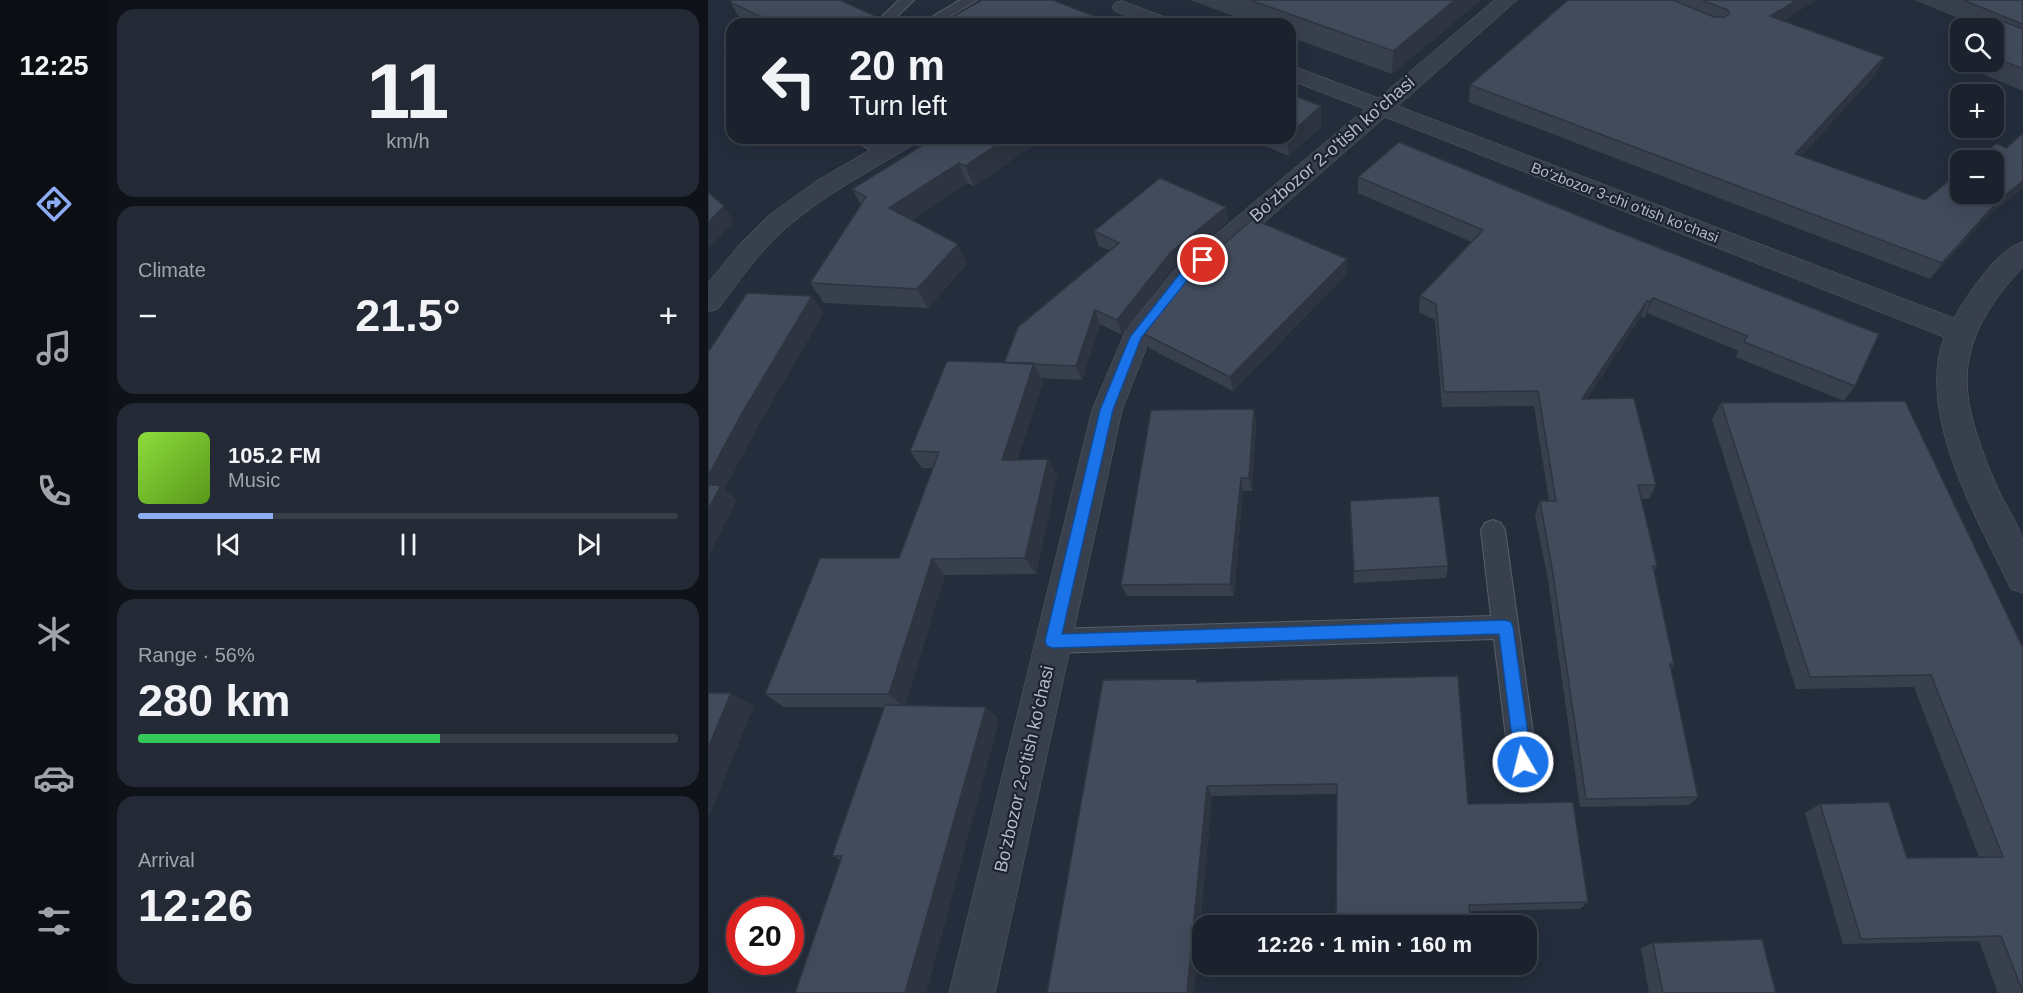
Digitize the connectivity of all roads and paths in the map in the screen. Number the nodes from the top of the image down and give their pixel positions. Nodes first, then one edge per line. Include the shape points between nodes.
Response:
1 (907, 0) edge
2 (970, 0) edge
3 (1508, 0) edge
4 (1128, 4) edge
5 (888, 18) edge
6 (938, 18) edge
7 (1104, 18) edge
8 (1155, 18) edge
9 (1296, 74) edge
10 (1381, 106) junction
11 (871, 144) edge
12 (899, 144) edge
13 (886, 152) junction
14 (2023, 251) edge
15 (708, 302) edge
16 (1960, 332) junction
17 (1493, 530) dead end
18 (2023, 578) edge
19 (1505, 627) junction
20 (1053, 641) junction
21 (1523, 762) dead end
22 (972, 993) edge

1 - 5 lane
2 - 6 lane
3 - 10 street, Bo'zbozor 2-o'tish ko'chasi
4 - 7 street
4 - 8 street
9 - 10 street, Bo'zbozor 3-chi o'tish ko'chasi
10 - 16 street, Bo'zbozor 3-chi o'tish ko'chasi
10 - 20 street, Bo'zbozor 2-o'tish ko'chasi via 1185,275 1136,337 1107,410
11 - 13 lane
12 - 13 street
13 - 15 street via 776,222
14 - 16 street via 1983,295
16 - 18 street via 1950,372 1955,414 1983,491
17 - 19 lane
19 - 20 lane
19 - 21 lane
20 - 22 street, Bo'zbozor 2-o'tish ko'chasi

